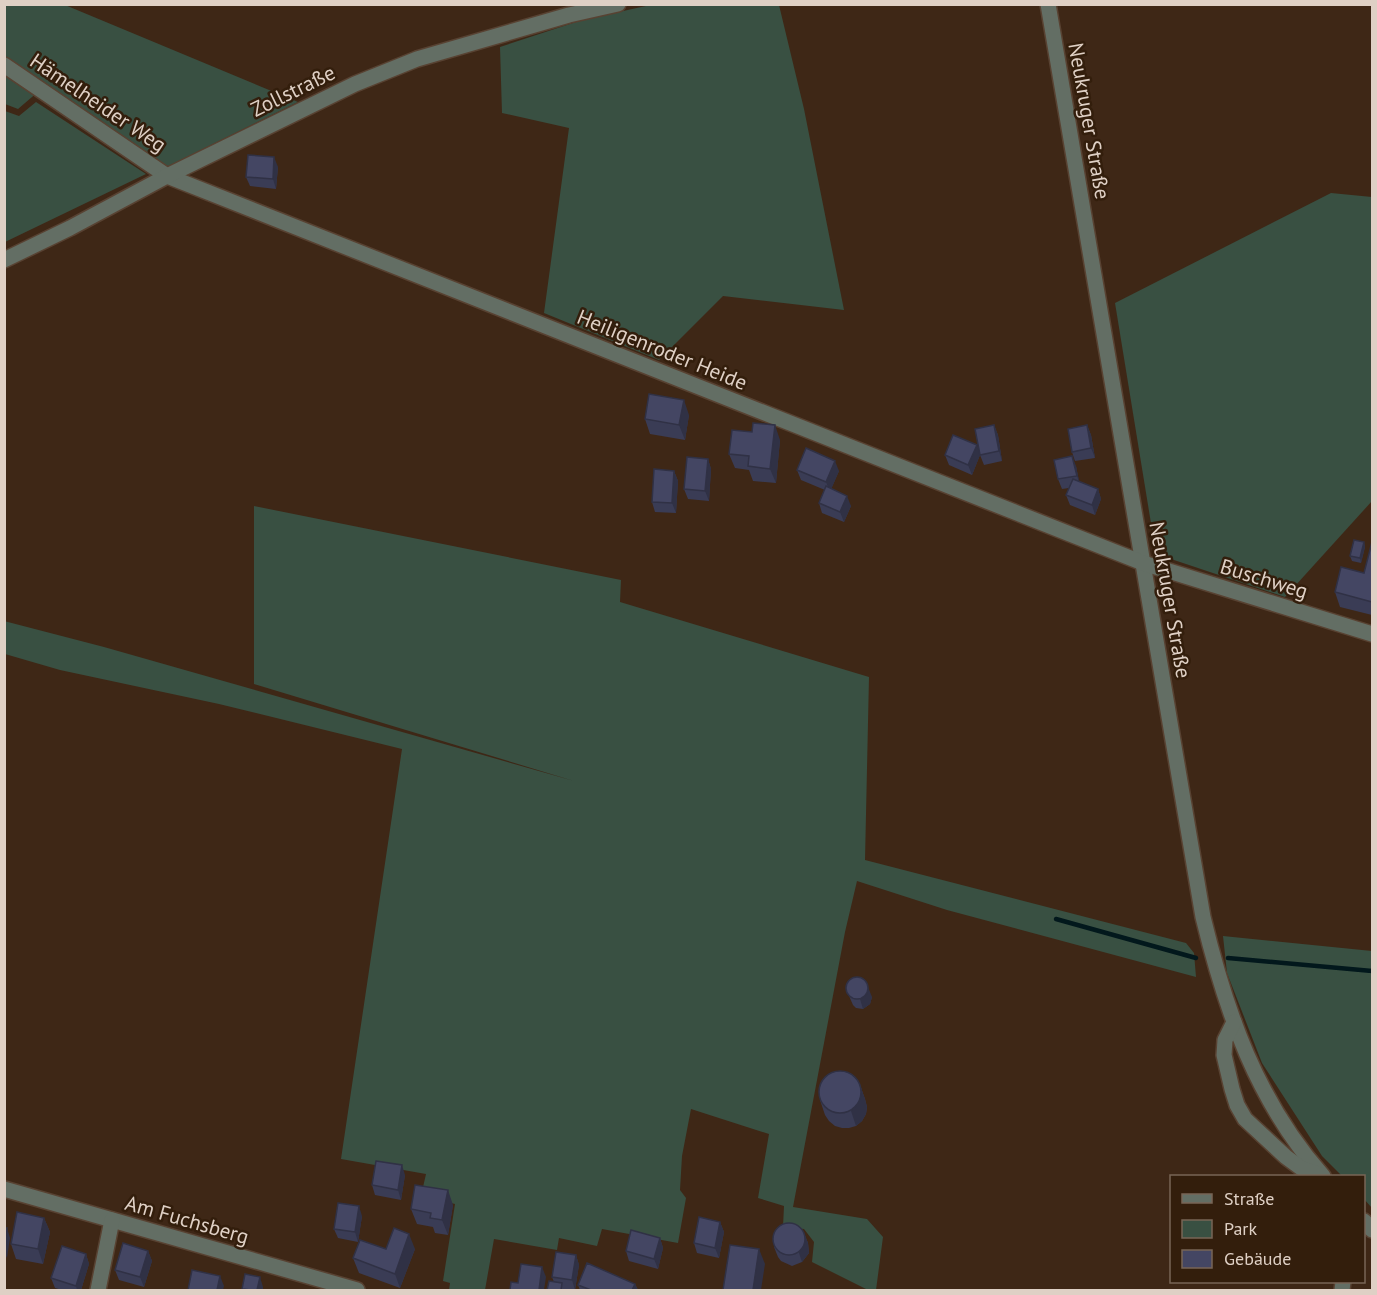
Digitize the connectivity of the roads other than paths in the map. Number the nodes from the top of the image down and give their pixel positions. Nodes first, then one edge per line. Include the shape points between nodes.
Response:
1 (618, 4) edge
2 (1048, 4) edge
3 (4, 65) edge
4 (167, 176) junction
5 (4, 260) edge
6 (1143, 564) junction
7 (1372, 634) edge
8 (1233, 1022) junction
9 (1319, 1175) edge
10 (1321, 1175) edge
11 (4, 1189) edge
12 (112, 1220) junction
13 (98, 1290) edge
14 (357, 1290) edge

1 - 4 street, Zollstraße via 417,59 355,84
2 - 6 street, Neukruger Straße
3 - 4 street, Hämelheider Weg
4 - 5 street, Zollstraße
4 - 6 street, Heiligenroder Heide
6 - 7 street, Buschweg
6 - 8 street, Neukruger Straße via 1203,917
8 - 9 street via 1224,1055 1237,1105 1245,1119 1293,1163
8 - 10 street, Neukruger Straße via 1261,1086
11 - 12 street, Am Fuchsberg
12 - 13 street
12 - 14 street, Am Fuchsberg

